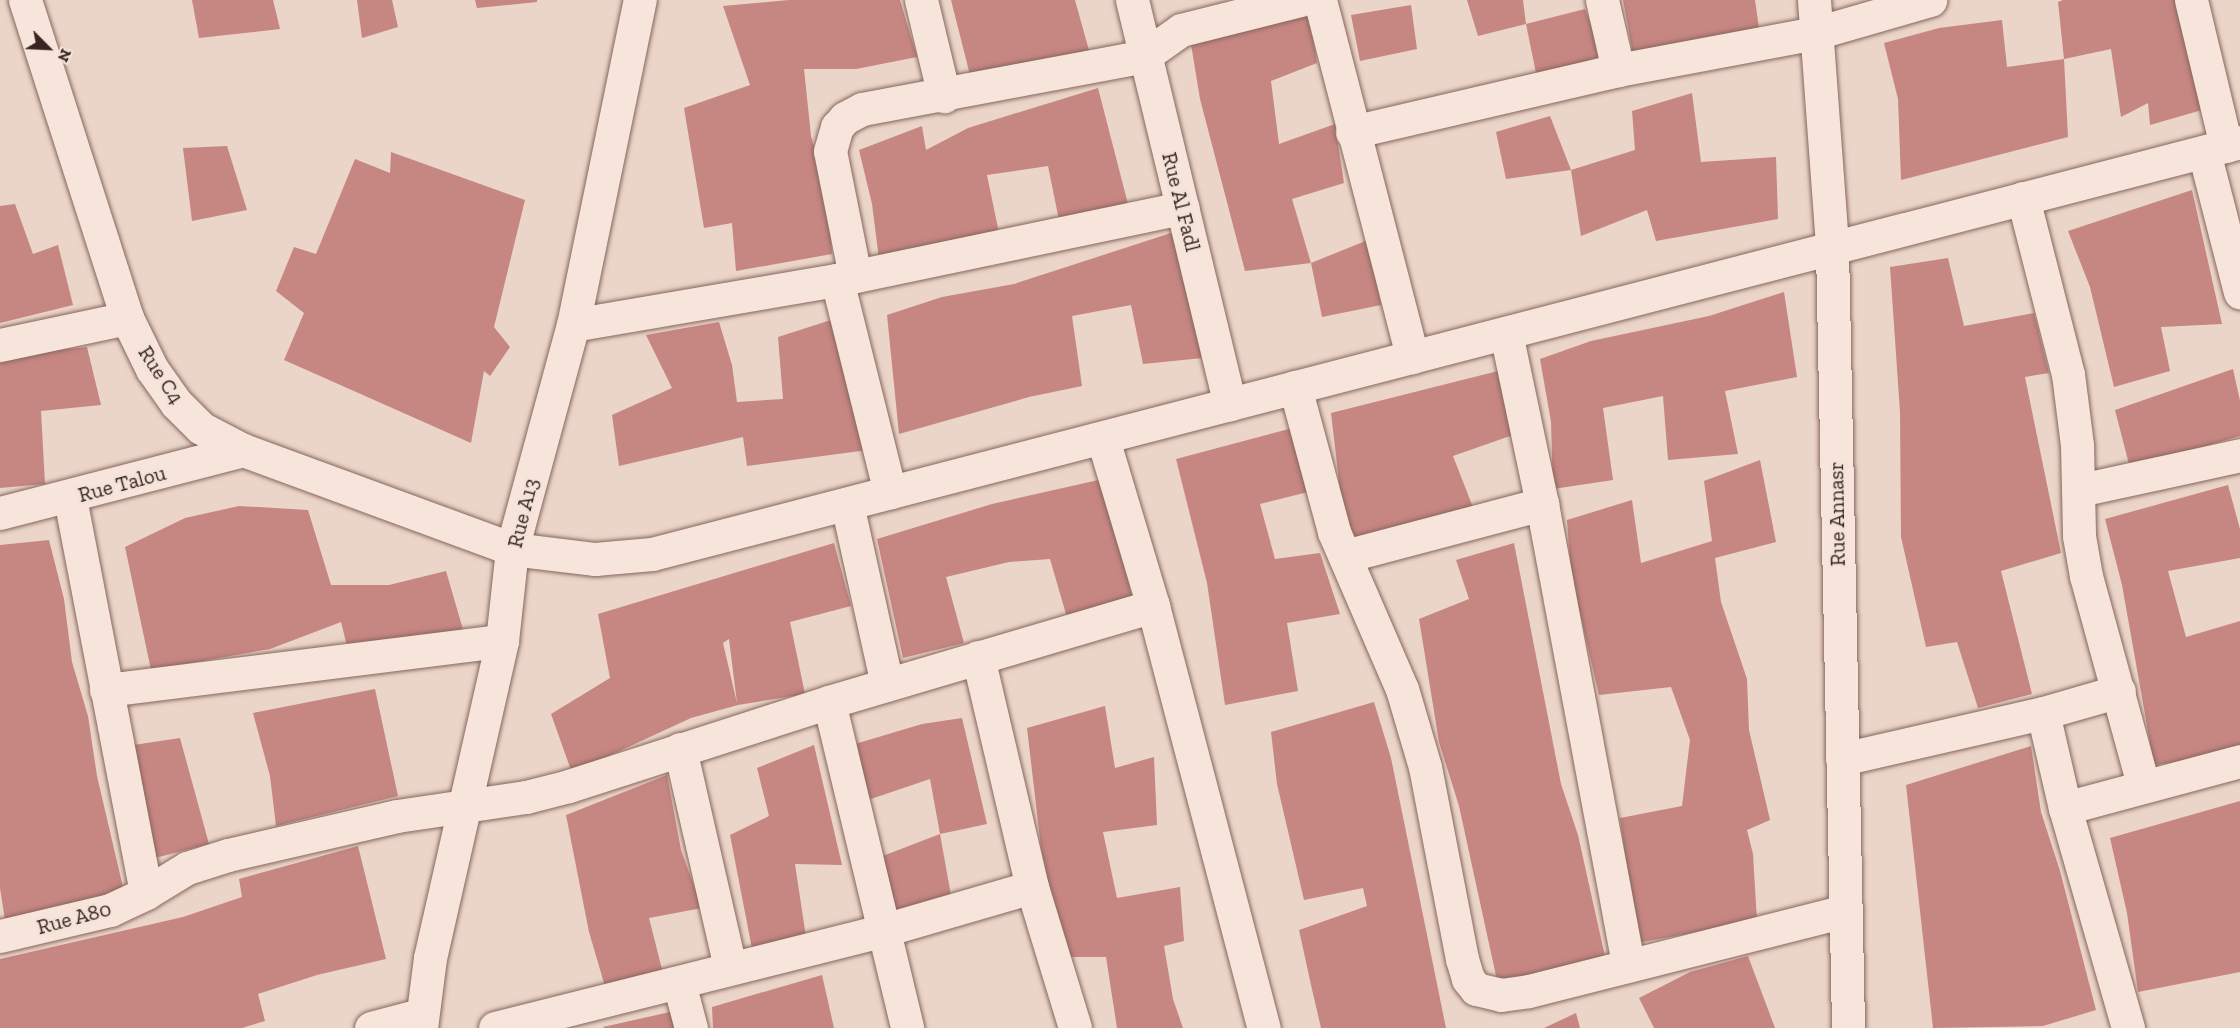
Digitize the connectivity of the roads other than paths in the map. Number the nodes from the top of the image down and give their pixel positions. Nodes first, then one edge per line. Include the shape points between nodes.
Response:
1 (25, 0) edge
2 (640, 0) edge
3 (921, 0) edge
4 (1132, 0) edge
5 (1300, 0) edge
6 (1320, 0) edge
7 (1602, 0) edge
8 (1814, 0) edge
9 (1930, 0) edge
10 (2191, 0) edge
11 (1816, 33) junction
12 (1144, 56) junction
13 (1618, 70) junction
14 (944, 96) junction
15 (1352, 132) junction
16 (2223, 146) edge
17 (2023, 198) junction
18 (1183, 208) junction
19 (1832, 248) junction
20 (846, 278) junction
21 (2240, 292) edge
22 (127, 318) junction
23 (573, 325) junction
24 (1506, 333) junction
25 (0, 345) edge
26 (1413, 357) junction
27 (1295, 387) junction
28 (1230, 404) junction
29 (1103, 439) junction
30 (243, 450) junction
31 (2240, 455) edge
32 (2080, 490) junction
33 (890, 492) junction
34 (70, 498) junction
35 (847, 504) junction
36 (1542, 504) junction
37 (0, 513) edge
38 (512, 549) junction
39 (1345, 556) junction
40 (1153, 606) junction
41 (502, 641) junction
42 (978, 657) junction
43 (887, 685) junction
44 (106, 690) junction
45 (2119, 691) junction
46 (829, 702) junction
47 (2043, 713) junction
48 (680, 749) junction
49 (1842, 759) junction
50 (2240, 760) edge
51 (2143, 785) junction
52 (466, 804) junction
53 (2065, 808) junction
54 (1032, 887) junction
55 (146, 893) junction
56 (1845, 911) junction
57 (884, 930) junction
58 (0, 936) edge
59 (1628, 963) junction
60 (730, 967) junction
61 (679, 983) junction
62 (421, 1022) edge
63 (371, 1028) edge
64 (495, 1028) edge
65 (691, 1028) edge
66 (907, 1028) edge
67 (1075, 1028) edge
68 (1264, 1028) edge
69 (1848, 1028) edge
70 (2128, 1028) edge

1 - 22 street, Rue C4
2 - 23 street, Rue A13
3 - 14 street
4 - 12 street, Rue Al Fadl
5 - 12 street via 1181,30
6 - 15 street
7 - 13 street
8 - 11 street, Rue Annasr
9 - 11 street
10 - 16 street
11 - 13 street
11 - 19 street, Rue Annasr
12 - 14 street
12 - 18 street, Rue Al Fadl
13 - 15 street
14 - 20 street via 862,109 837,127 830,151
15 - 26 street
16 - 17 street, Rue C4
16 - 21 street
17 - 19 street, Rue C4
17 - 32 street via 2068,374
18 - 20 street
18 - 28 street, Rue Al Fadl
19 - 24 street, Rue C4
19 - 49 street, Rue Annasr
20 - 23 street
20 - 33 street
22 - 25 street
22 - 30 street, Rue C4 via 152,369 176,403 201,428
23 - 38 street, Rue A13
24 - 26 street, Rue C4
24 - 36 street
26 - 27 street, Rue C4
27 - 28 street, Rue C4
27 - 39 street via 1334,532
28 - 29 street, Rue C4
29 - 33 street, Rue C4
29 - 40 street
30 - 34 street, Rue Talou
30 - 38 street, Rue C4
31 - 32 street
32 - 45 street via 2079,536
33 - 35 street, Rue C4
34 - 37 street, Rue Talou
34 - 44 street
35 - 38 street, Rue C4 via 652,554 595,559
35 - 43 street
36 - 39 street
36 - 59 street
38 - 41 street, Rue A13
39 - 59 street via 1402,689 1425,767 1468,979 1476,989 1501,995
40 - 42 street, Rue A80
40 - 68 street
41 - 44 street
41 - 52 street, Rue A13
42 - 43 street, Rue A80
42 - 54 street
43 - 46 street, Rue A80
44 - 55 street
45 - 47 street
45 - 51 street
46 - 48 street, Rue A80
46 - 57 street
47 - 49 street
47 - 53 street
48 - 52 street, Rue A80 via 569,786 526,797
48 - 60 street
49 - 56 street, Rue Annasr
50 - 51 street
51 - 53 street
52 - 55 street, Rue A80 via 228,855 187,867
52 - 62 street, Rue A13
53 - 70 street
54 - 57 street
54 - 67 street
55 - 58 street, Rue A80 via 110,910
56 - 59 street
56 - 69 street, Rue Annasr
57 - 60 street
57 - 66 street
60 - 61 street
61 - 64 street
61 - 65 street
62 - 63 street

